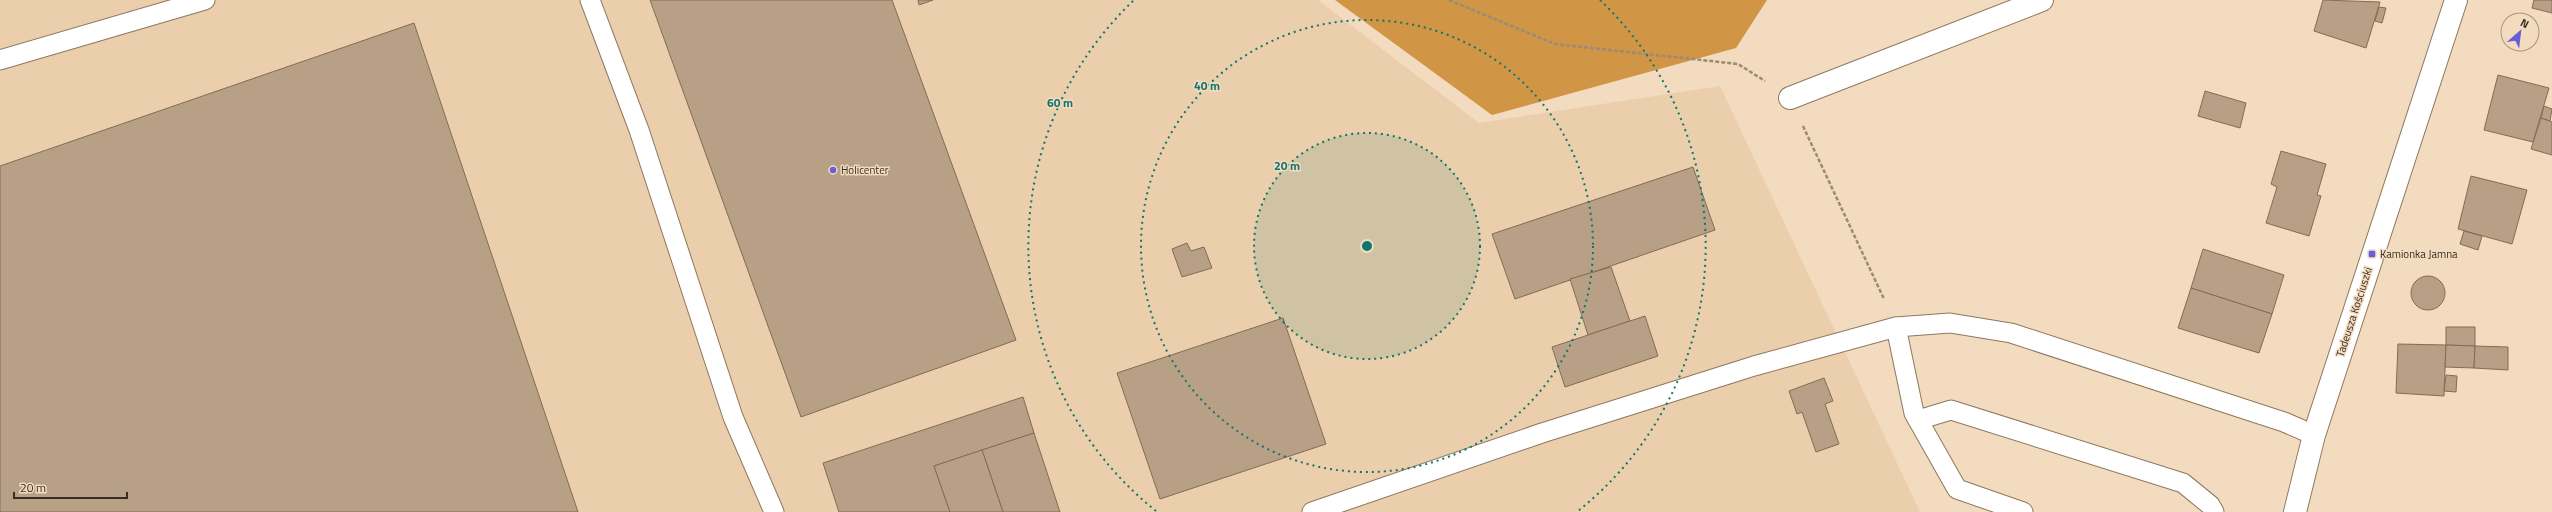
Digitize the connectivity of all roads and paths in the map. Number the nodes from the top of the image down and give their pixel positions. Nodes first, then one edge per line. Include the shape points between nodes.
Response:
1 (205, 0) edge
2 (590, 0) edge
3 (1449, 0) edge
4 (2042, 0) edge
5 (2456, 0) edge
6 (0, 60) edge
7 (1790, 98) junction
8 (1896, 326) junction
9 (1918, 420) junction
10 (2314, 435) junction
11 (774, 512) edge
12 (1312, 512) edge
13 (2023, 512) edge
14 (2214, 512) edge
15 (2295, 512) edge

1 - 6 lane
2 - 11 lane via 639,130 733,417
3 - 7 path via 1555,44 1738,64
4 - 7 street
5 - 10 street, Tadeusza Kościuszki
7 - 8 path
8 - 9 lane via 1914,413
8 - 10 lane via 1950,323 2011,333 2284,422
8 - 12 lane via 1754,366 1542,433
9 - 13 lane via 1957,489
9 - 14 lane via 1952,410 2183,483 2210,505
10 - 15 street, Tadeusza Kościuszki

